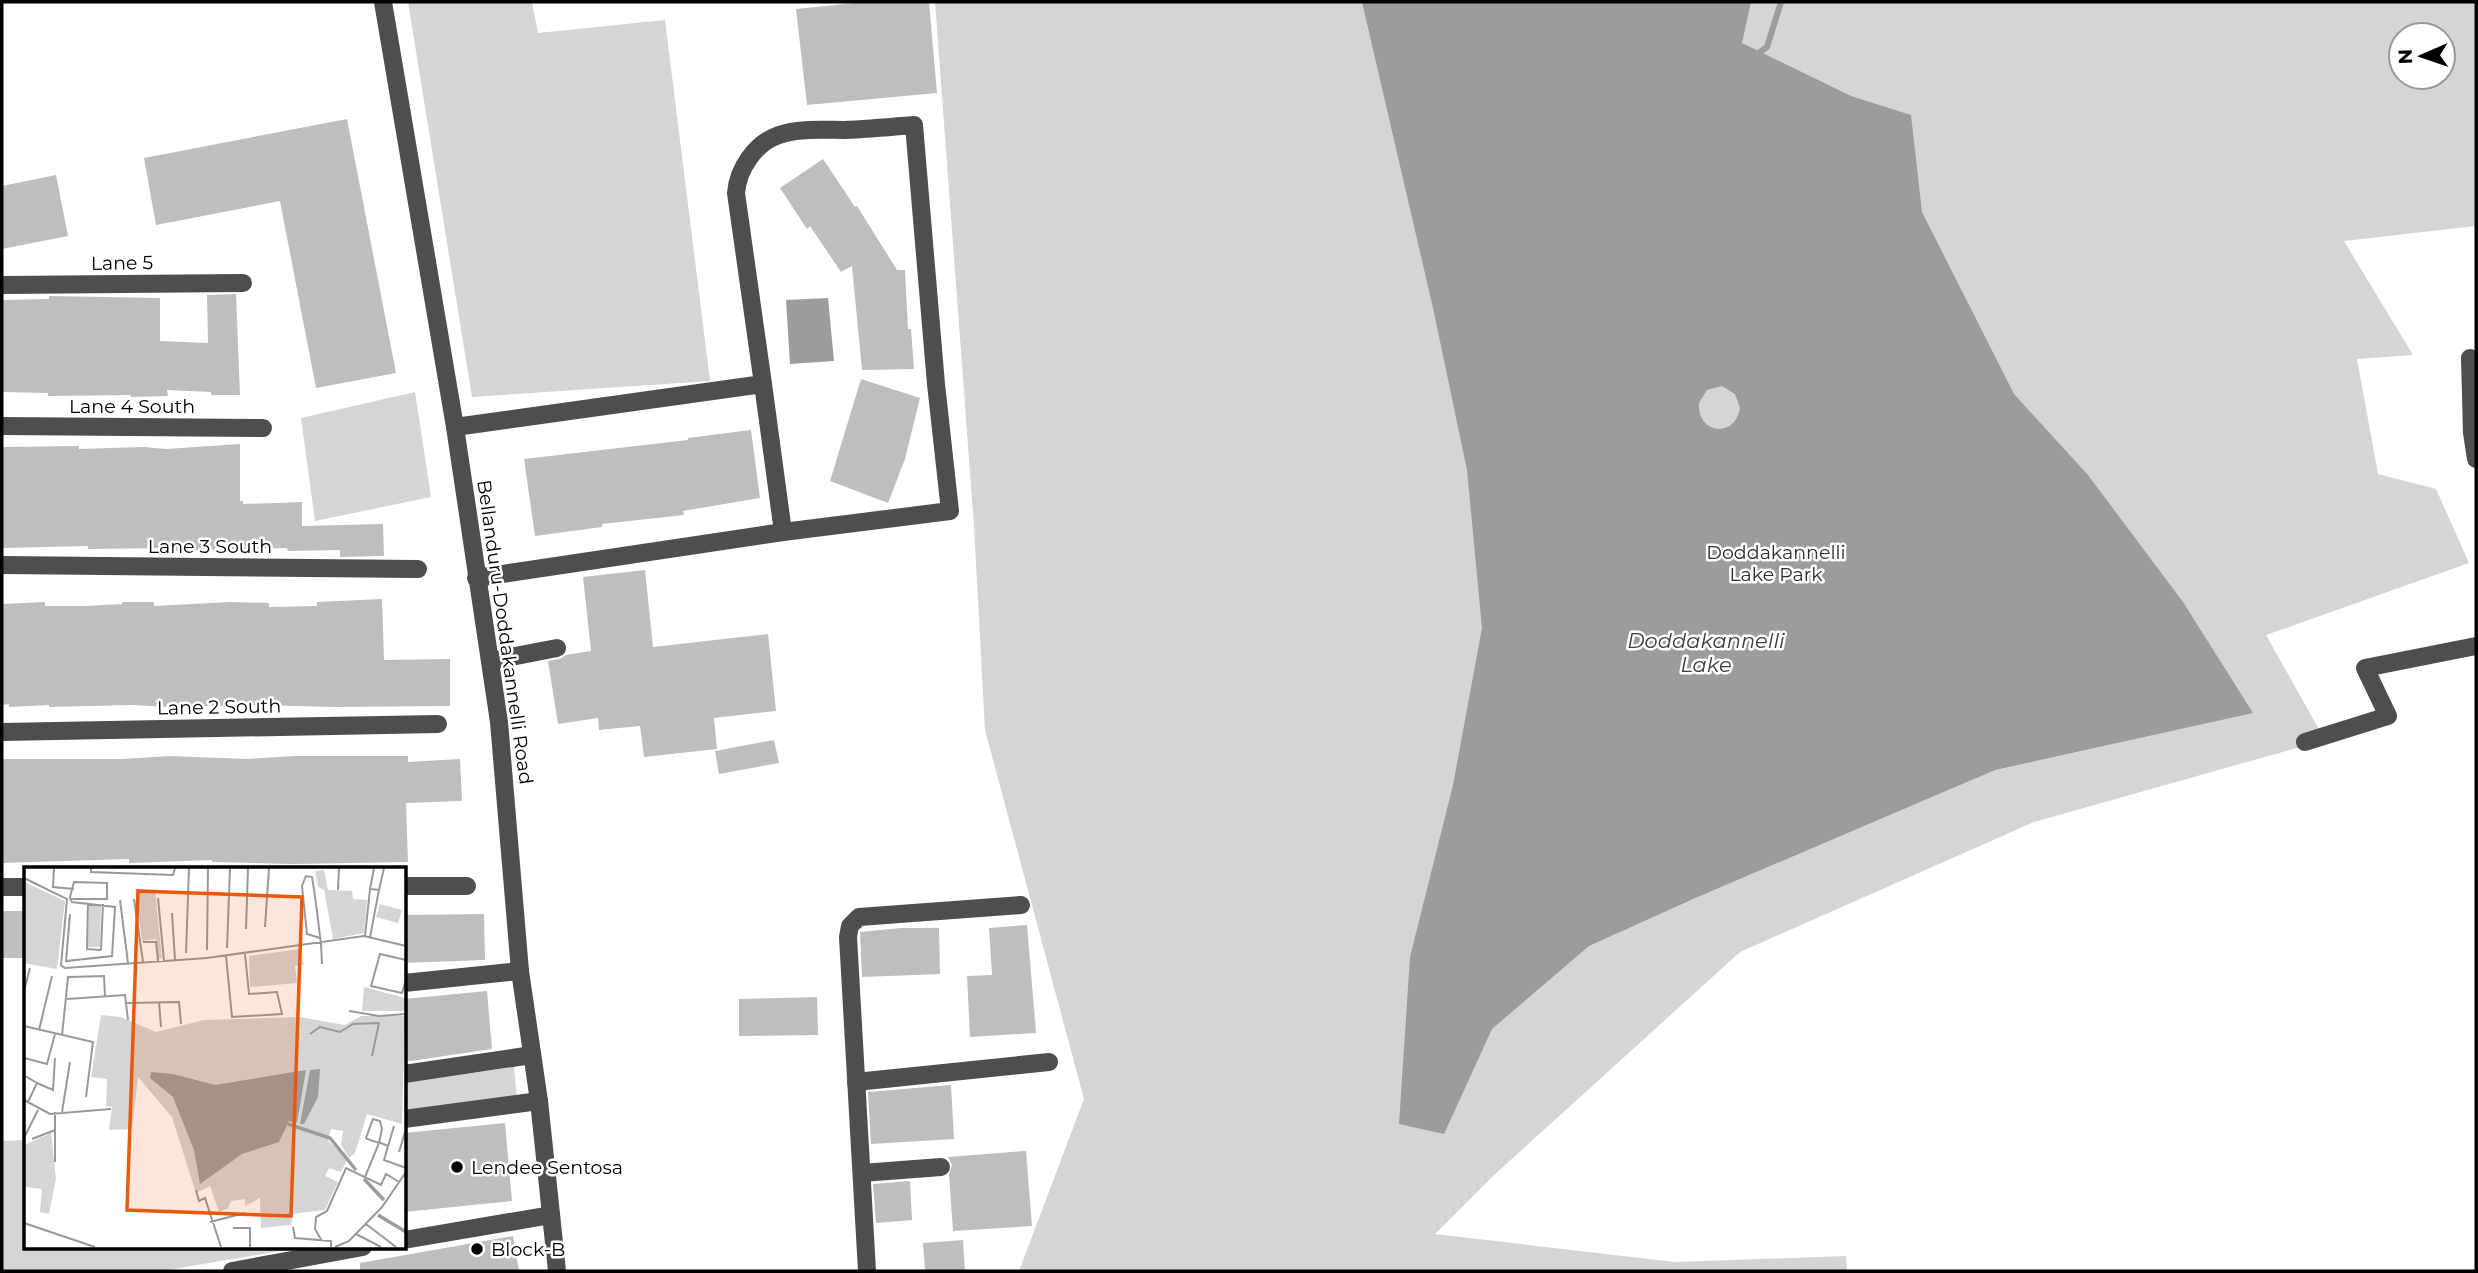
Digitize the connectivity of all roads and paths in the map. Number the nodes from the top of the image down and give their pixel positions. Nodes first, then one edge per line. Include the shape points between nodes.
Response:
1 (383, 2) edge
2 (243, 282) dead end
3 (2, 285) edge
4 (2470, 358) dead end
5 (763, 384) junction
6 (2, 426) edge
7 (456, 427) junction
8 (262, 428) dead end
9 (2476, 459) edge
10 (783, 532) junction
11 (2, 565) edge
12 (418, 569) dead end
13 (477, 578) junction
14 (2476, 646) edge
15 (557, 648) dead end
16 (490, 662) junction
17 (438, 724) dead end
18 (2, 732) edge
19 (2305, 742) dead end
20 (406, 886) edge
21 (467, 886) dead end
22 (2, 887) edge
23 (24, 887) edge
24 (1021, 905) dead end
25 (520, 971) junction
26 (406, 983) edge
27 (532, 1055) junction
28 (1049, 1062) dead end
29 (406, 1073) edge
30 (856, 1082) junction
31 (539, 1101) junction
32 (406, 1119) edge
33 (941, 1167) dead end
34 (862, 1172) junction
35 (551, 1215) junction
36 (406, 1240) edge
37 (357, 1251) edge
38 (232, 1271) edge
39 (557, 1271) edge
40 (867, 1271) edge

1 - 7 street, Bellanduru-Doddakannelli Road
2 - 3 street, Lane 5
4 - 9 street
5 - 7 street
5 - 10 street
5 - 10 street via 737,178 753,153 778,135 914,125 950,511
6 - 8 street, Lane 4 South
7 - 13 street, Bellanduru-Doddakannelli Road
10 - 13 street
11 - 12 street, Lane 3 South
13 - 16 street, Bellanduru-Doddakannelli Road
14 - 19 street via 2365,668 2388,716
15 - 16 street
16 - 25 street, Bellanduru-Doddakannelli Road
17 - 18 street, Lane 2 South
20 - 21 street
22 - 23 street
24 - 30 street via 859,917 850,926
25 - 26 street
25 - 27 street, Bellanduru-Doddakannelli Road
27 - 29 street
27 - 31 street, Bellanduru-Doddakannelli Road
28 - 30 street
30 - 34 street
31 - 32 street
31 - 35 street, Bellanduru-Doddakannelli Road
33 - 34 street
34 - 40 street
35 - 36 street
35 - 39 street, Bellanduru-Doddakannelli Road
37 - 38 street

